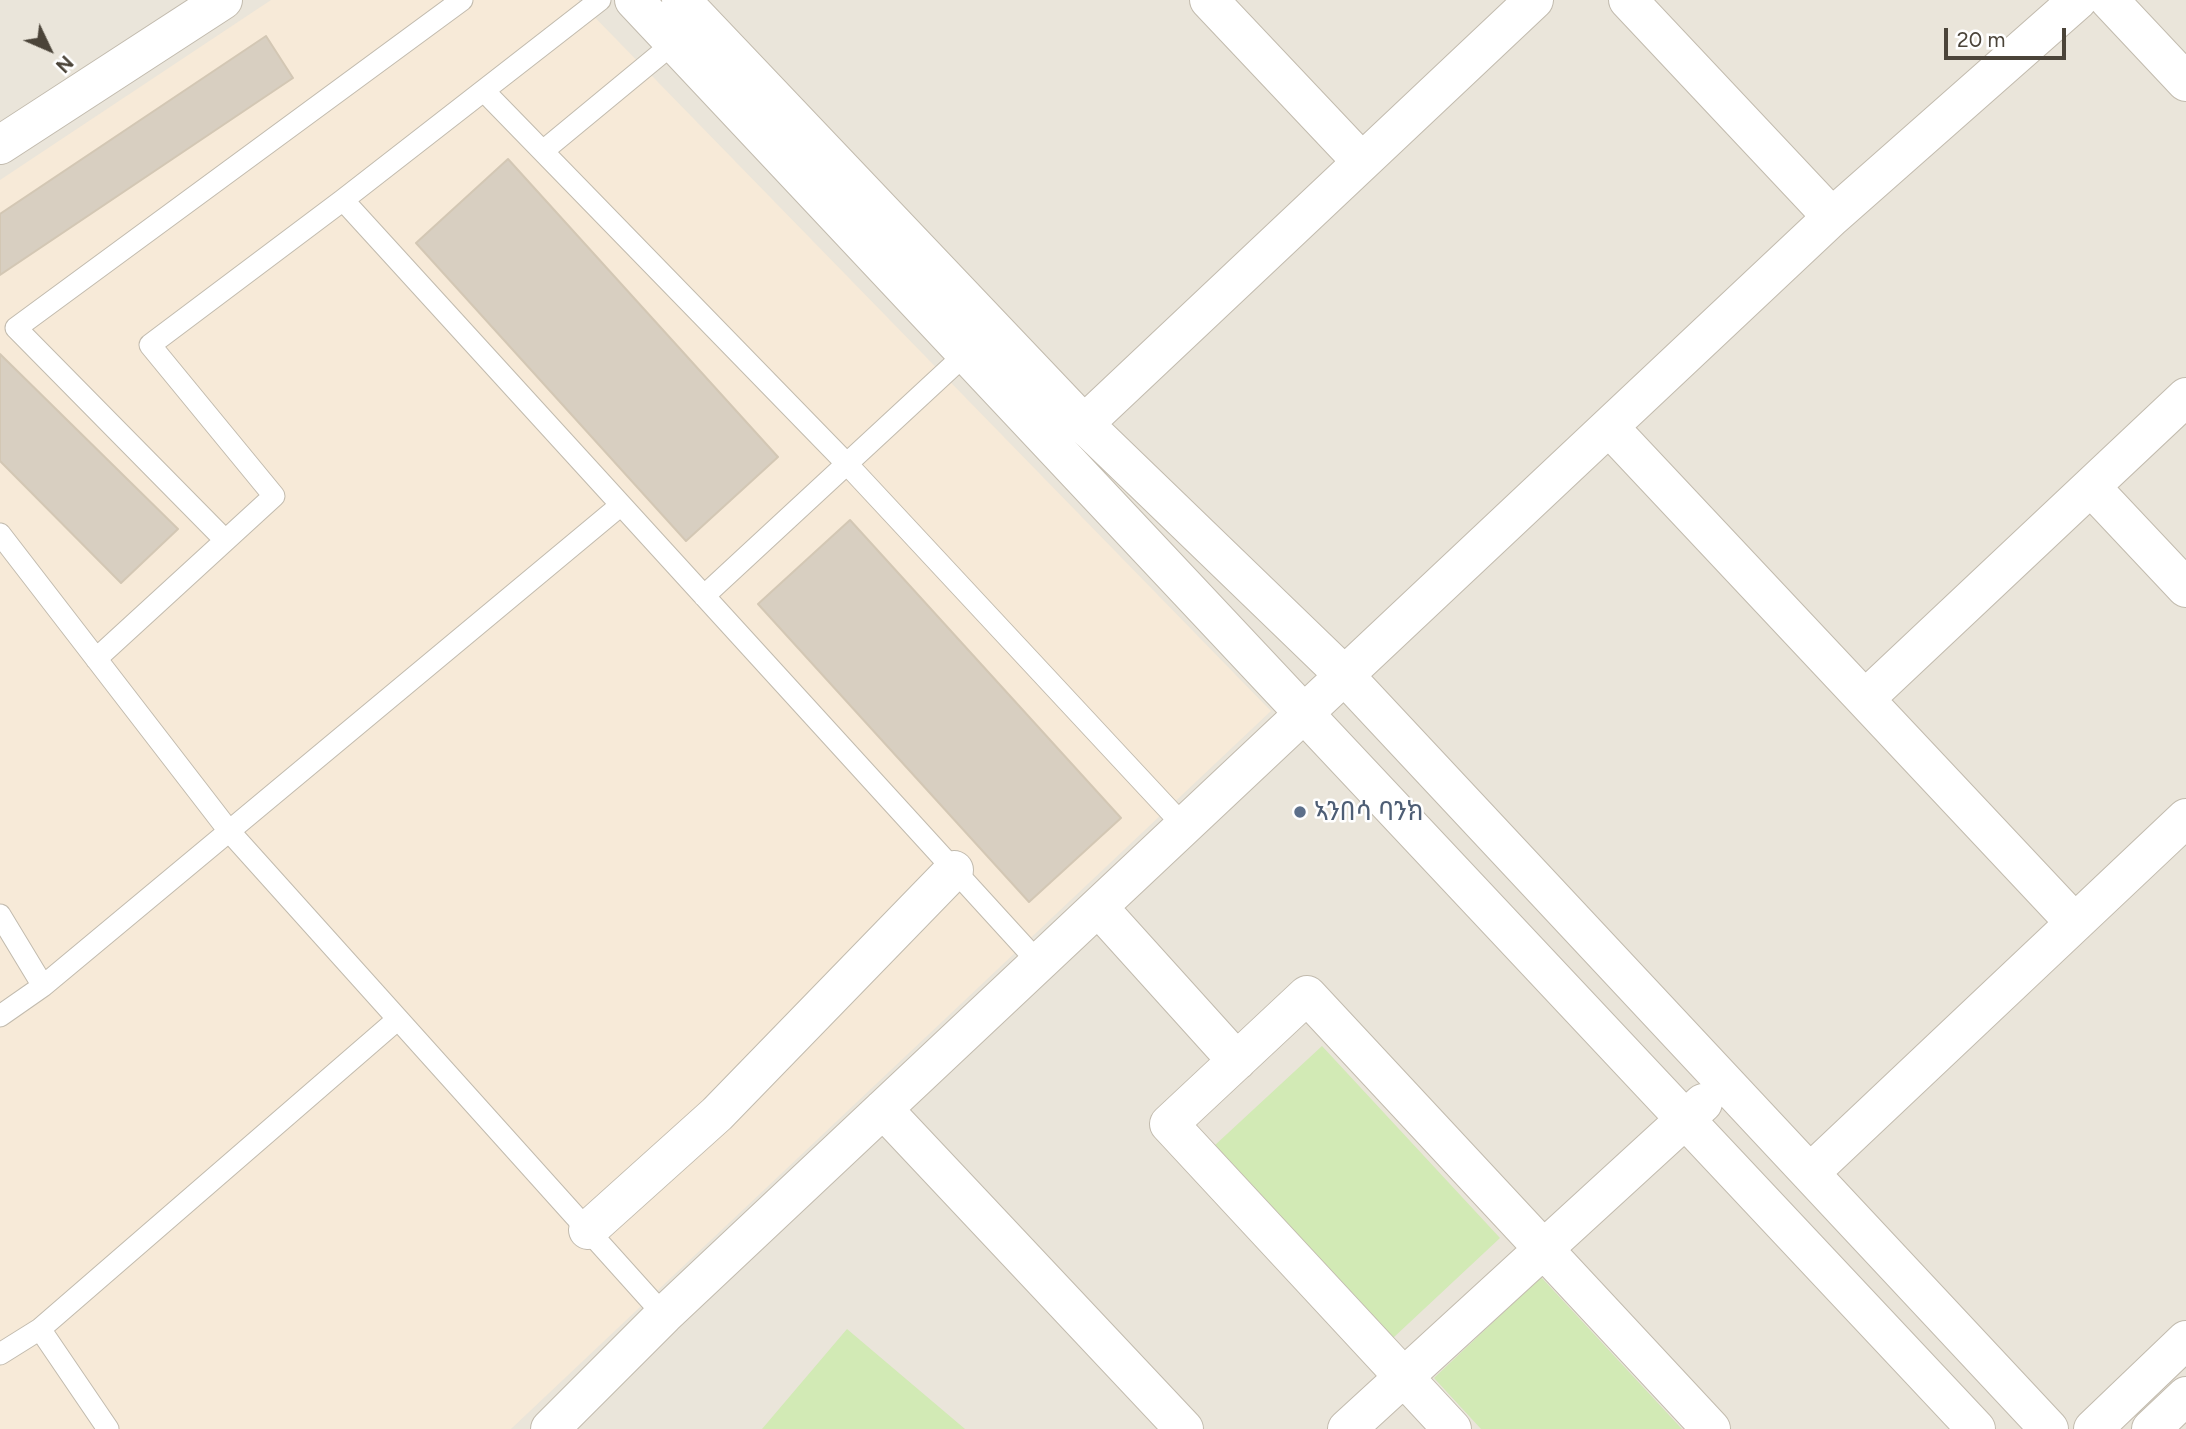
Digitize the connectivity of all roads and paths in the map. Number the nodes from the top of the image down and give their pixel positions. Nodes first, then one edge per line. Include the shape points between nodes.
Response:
1 (223, 0) edge
2 (462, 0) edge
3 (600, 0) edge
4 (634, 0) edge
5 (1209, 0) edge
6 (1534, 0) edge
7 (1628, 0) edge
8 (2078, 0) edge
9 (2109, 0) edge
10 (686, 21) edge
11 (2186, 82) edge
12 (484, 91) junction
13 (0, 145) edge
14 (542, 151) junction
15 (1362, 162) junction
16 (343, 201) junction
17 (1832, 217) junction
18 (980, 340) junction
19 (2186, 397) edge
20 (1084, 424) junction
21 (1609, 427) junction
22 (847, 464) junction
23 (2091, 487) junction
24 (621, 505) junction
25 (0, 534) edge
26 (225, 540) junction
27 (2186, 588) edge
28 (704, 596) junction
29 (96, 659) junction
30 (1345, 676) junction
31 (1865, 699) junction
32 (1304, 714) junction
33 (2186, 818) edge
34 (1184, 826) junction
35 (229, 831) junction
36 (954, 870) junction
37 (1098, 907) junction
38 (0, 915) edge
39 (2075, 923) junction
40 (1039, 963) junction
41 (43, 986) junction
42 (0, 1016) edge
43 (398, 1019) junction
44 (1237, 1061) junction
45 (1726, 1083) junction
46 (883, 1109) junction
47 (1686, 1119) junction
48 (1810, 1173) junction
49 (588, 1230) junction
50 (1544, 1250) junction
51 (664, 1315) junction
52 (40, 1329) junction
53 (2186, 1340) edge
54 (0, 1354) edge
55 (1404, 1377) junction
56 (2186, 1396) edge
57 (108, 1429) edge
58 (550, 1429) edge
59 (1184, 1429) edge
60 (1347, 1429) edge
61 (1452, 1429) edge
62 (1711, 1429) edge
63 (1976, 1429) edge
64 (2049, 1429) edge
65 (2093, 1429) edge
66 (2151, 1429) edge

1 - 13 street
2 - 26 lane via 16,328
3 - 12 lane
4 - 10 street
5 - 15 street
6 - 15 street
7 - 17 street
8 - 17 street
9 - 11 street
10 - 14 lane
10 - 18 street
12 - 14 lane
12 - 16 lane
14 - 22 lane
15 - 20 street
16 - 24 lane
16 - 26 lane via 150,345 274,496
17 - 21 street
18 - 20 street
18 - 22 lane
18 - 32 street
19 - 23 street
20 - 30 street
21 - 30 street
21 - 31 street
22 - 28 lane
22 - 34 lane
23 - 27 street
23 - 31 street
24 - 28 lane
24 - 35 lane
25 - 29 lane
26 - 29 lane
28 - 36 lane
29 - 35 lane
30 - 32 street
30 - 45 street
31 - 39 street
32 - 34 street
32 - 47 street
33 - 39 street
34 - 37 street
35 - 41 lane
35 - 43 lane
36 - 40 lane
36 - 49 street via 717,1114
37 - 40 street
37 - 44 street
38 - 41 lane
39 - 48 street
40 - 46 street
41 - 42 lane
43 - 49 lane
43 - 52 lane
44 - 50 street via 1307,995
44 - 55 street via 1169,1124
45 - 47 street
45 - 48 street
46 - 51 street
46 - 59 street
47 - 50 street
47 - 63 street
48 - 64 street
49 - 51 lane
50 - 55 street
50 - 62 street
51 - 58 street
52 - 54 lane
52 - 57 lane
53 - 65 street
55 - 60 street
55 - 61 street
56 - 66 street

